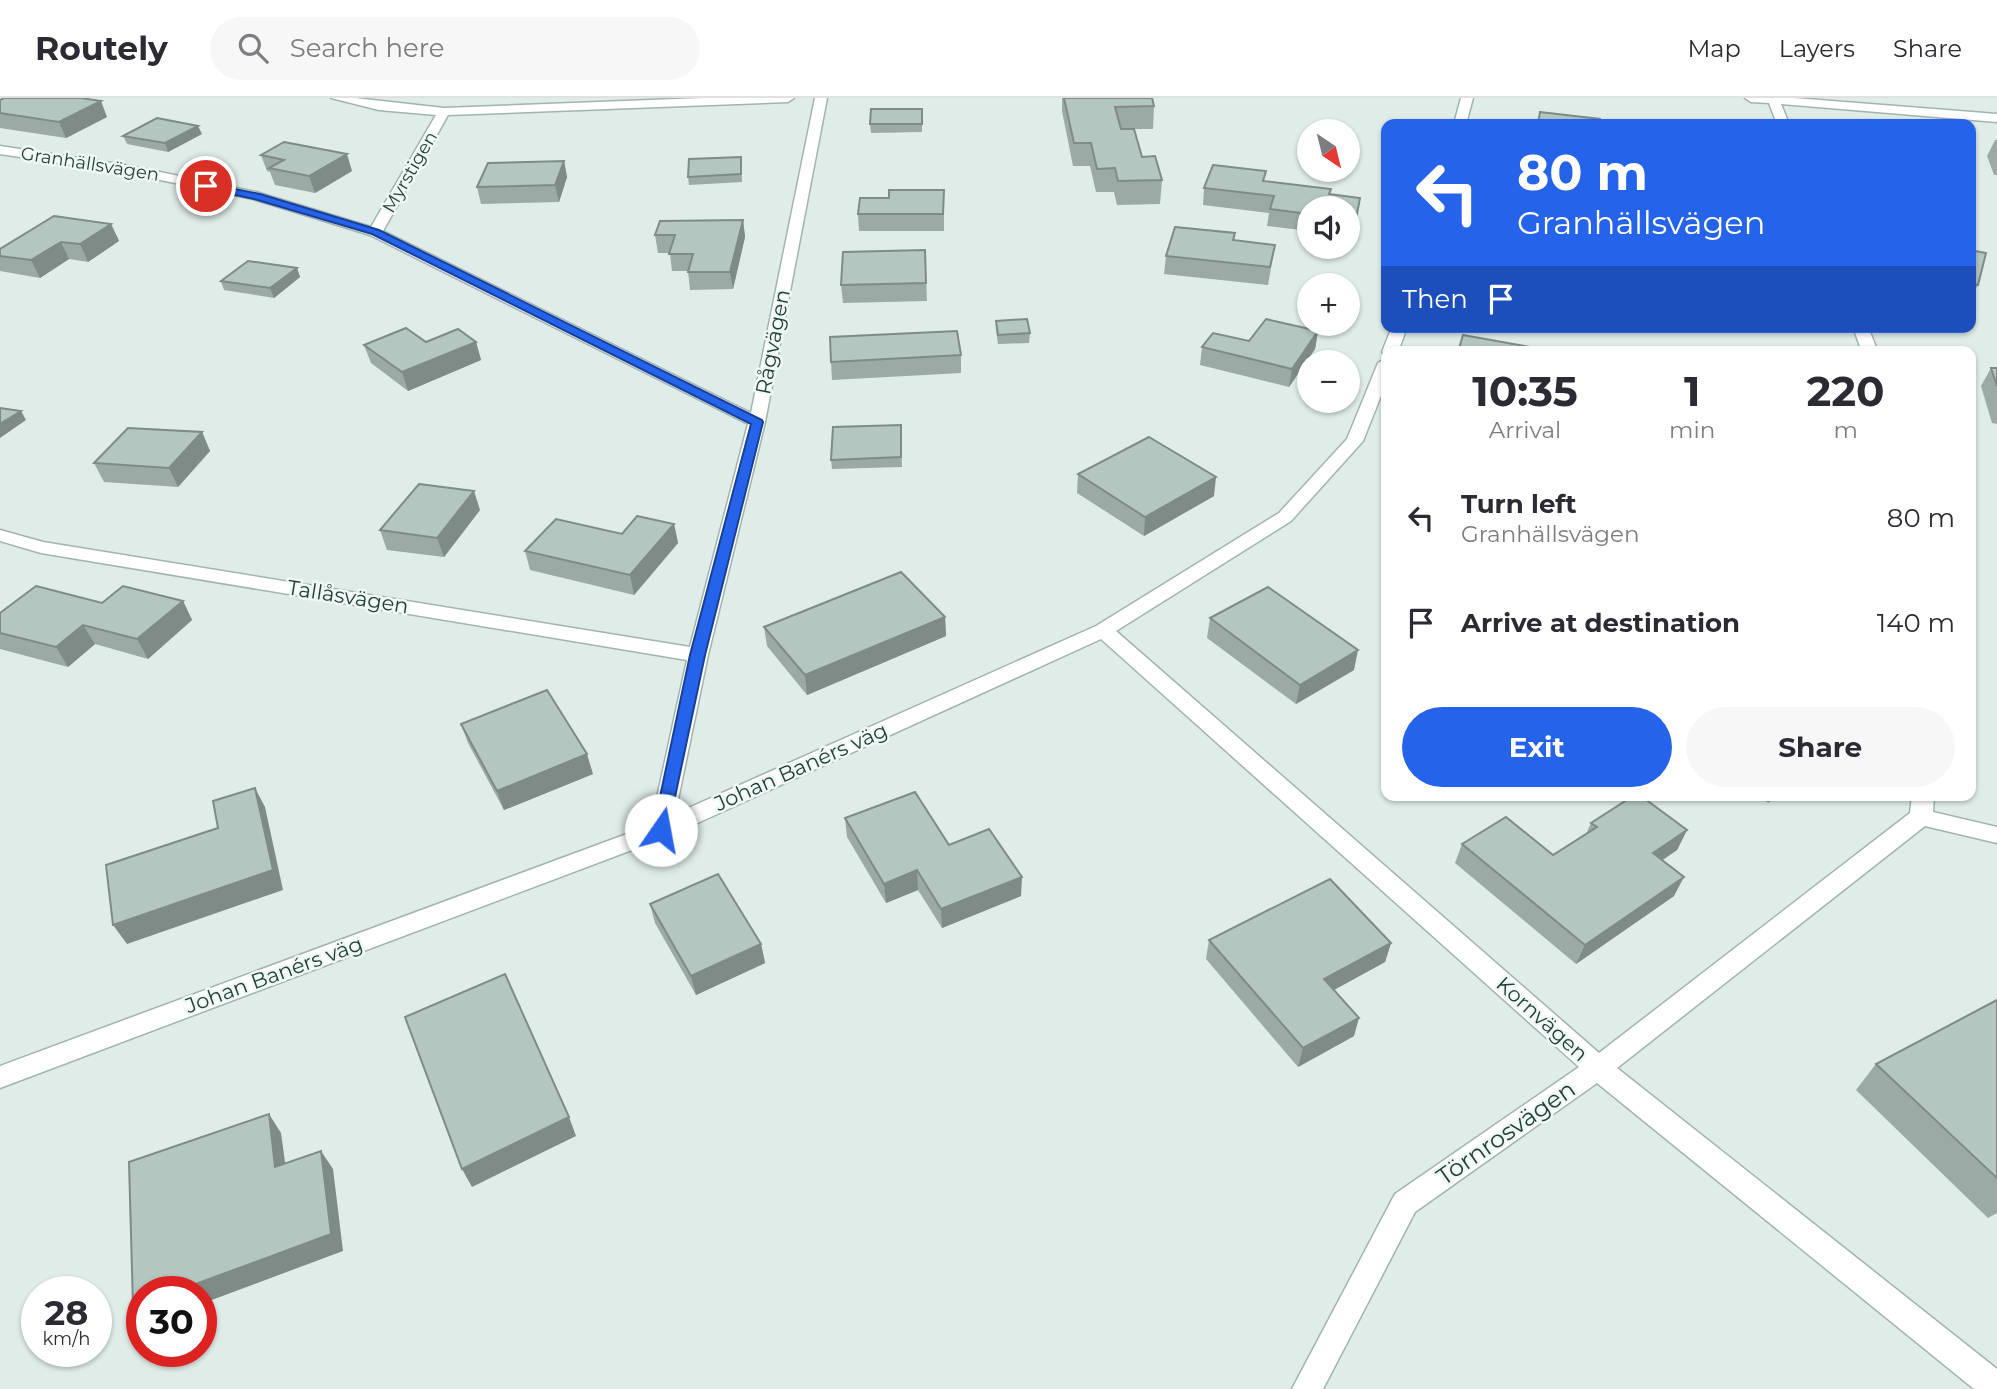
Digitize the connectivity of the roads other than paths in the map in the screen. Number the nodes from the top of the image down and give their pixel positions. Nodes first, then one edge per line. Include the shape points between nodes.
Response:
1 (337, 98) edge
2 (788, 98) edge
3 (821, 98) edge
4 (1467, 98) edge
5 (1751, 98) edge
6 (1774, 100) junction
7 (444, 112) junction
8 (1997, 118) edge
9 (1461, 119) edge
10 (1781, 119) edge
11 (0, 150) edge
12 (375, 232) junction
13 (1381, 376) edge
14 (757, 422) junction
15 (0, 535) edge
16 (1103, 630) junction
17 (698, 655) junction
18 (1922, 807) edge
19 (661, 830) junction
20 (1997, 835) edge
21 (1598, 1069) junction
22 (0, 1077) edge
23 (1997, 1388) edge
24 (1307, 1389) edge

1 - 7 street
2 - 7 street
3 - 14 street, Rågvägen
4 - 9 street
5 - 6 street
6 - 8 street
6 - 10 street
7 - 12 street, Myrstigen
11 - 12 street, Granhällsvägen via 256,196
12 - 14 street, Granhällsvägen
13 - 16 street, Johan Banérs väg via 1355,441 1285,517
14 - 17 street, Rågvägen
15 - 17 street, Tallåsvägen via 41,547
16 - 19 street, Johan Banérs väg
16 - 21 street, Kornvägen
17 - 19 street, Rågvägen
18 - 20 street
18 - 21 street, Törnrosvägen
19 - 22 street, Johan Banérs väg
21 - 23 street, Kornvägen
21 - 24 street, Törnrosvägen via 1405,1203

